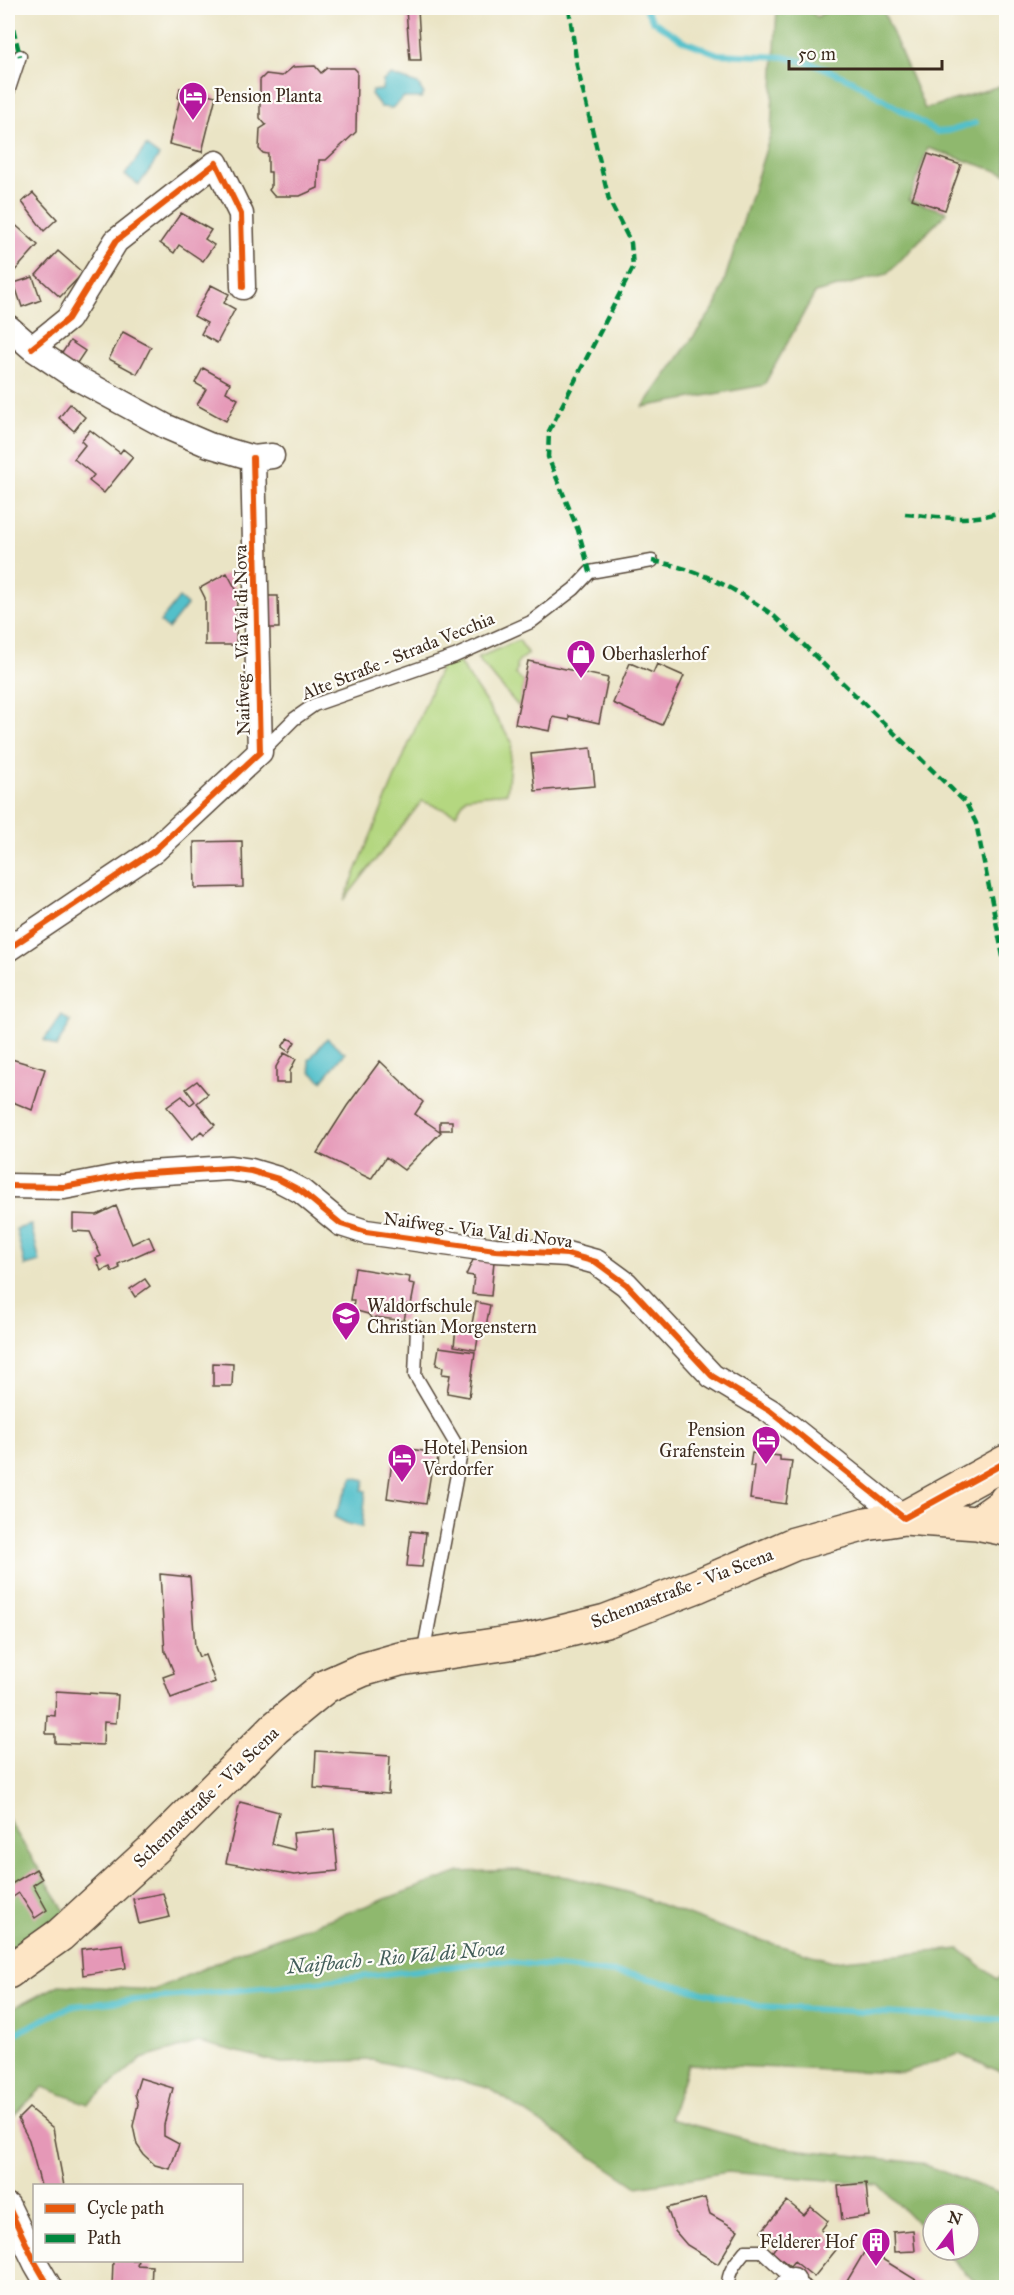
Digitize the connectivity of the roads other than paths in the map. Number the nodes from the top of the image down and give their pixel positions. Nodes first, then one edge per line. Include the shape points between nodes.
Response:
1 (20, 56) dead end
2 (8, 92) edge
3 (243, 287) dead end
4 (8, 327) edge
5 (32, 348) junction
6 (652, 561) dead end
7 (260, 752) junction
8 (8, 949) edge
9 (8, 1186) edge
10 (417, 1327) dead end
11 (993, 1470) edge
12 (1006, 1500) edge
13 (904, 1518) junction
14 (992, 1526) edge
15 (423, 1655) junction
16 (8, 1972) edge
17 (8, 2206) edge
18 (33, 2258) edge
19 (35, 2262) edge
20 (795, 2285) edge
21 (50, 2288) edge
22 (728, 2288) edge

1 - 2 lane
3 - 5 street via 241,214 216,163 116,241 68,319
4 - 5 street
5 - 7 street, Naifweg - Via Val di Nova via 75,377 167,427 209,444 263,457
6 - 7 lane, Alte Straße - Strada Vecchia via 590,572 531,622 454,656 315,705
7 - 8 street, Naifweg - Via Val di Nova via 154,851
9 - 13 street, Naifweg - Via Val di Nova via 64,1187 133,1174 229,1168 278,1179 301,1191 341,1224 366,1232 495,1250 567,1254 596,1262 626,1284 712,1376 770,1410
10 - 15 lane via 415,1375 461,1454
11 - 13 main road, Schennastraße - Via Scena
11 - 14 main road, Schennastraße - Via Scena via 975,1492
12 - 14 main road
13 - 14 main road, Schennastraße - Via Scena
13 - 15 main road, Schennastraße - Via Scena via 794,1544 606,1621 529,1640
15 - 16 main road, Schennastraße - Via Scena via 362,1670 326,1686 275,1728 156,1847 60,1935
17 - 18 street
19 - 21 street
20 - 22 lane via 762,2251 745,2251 734,2264

